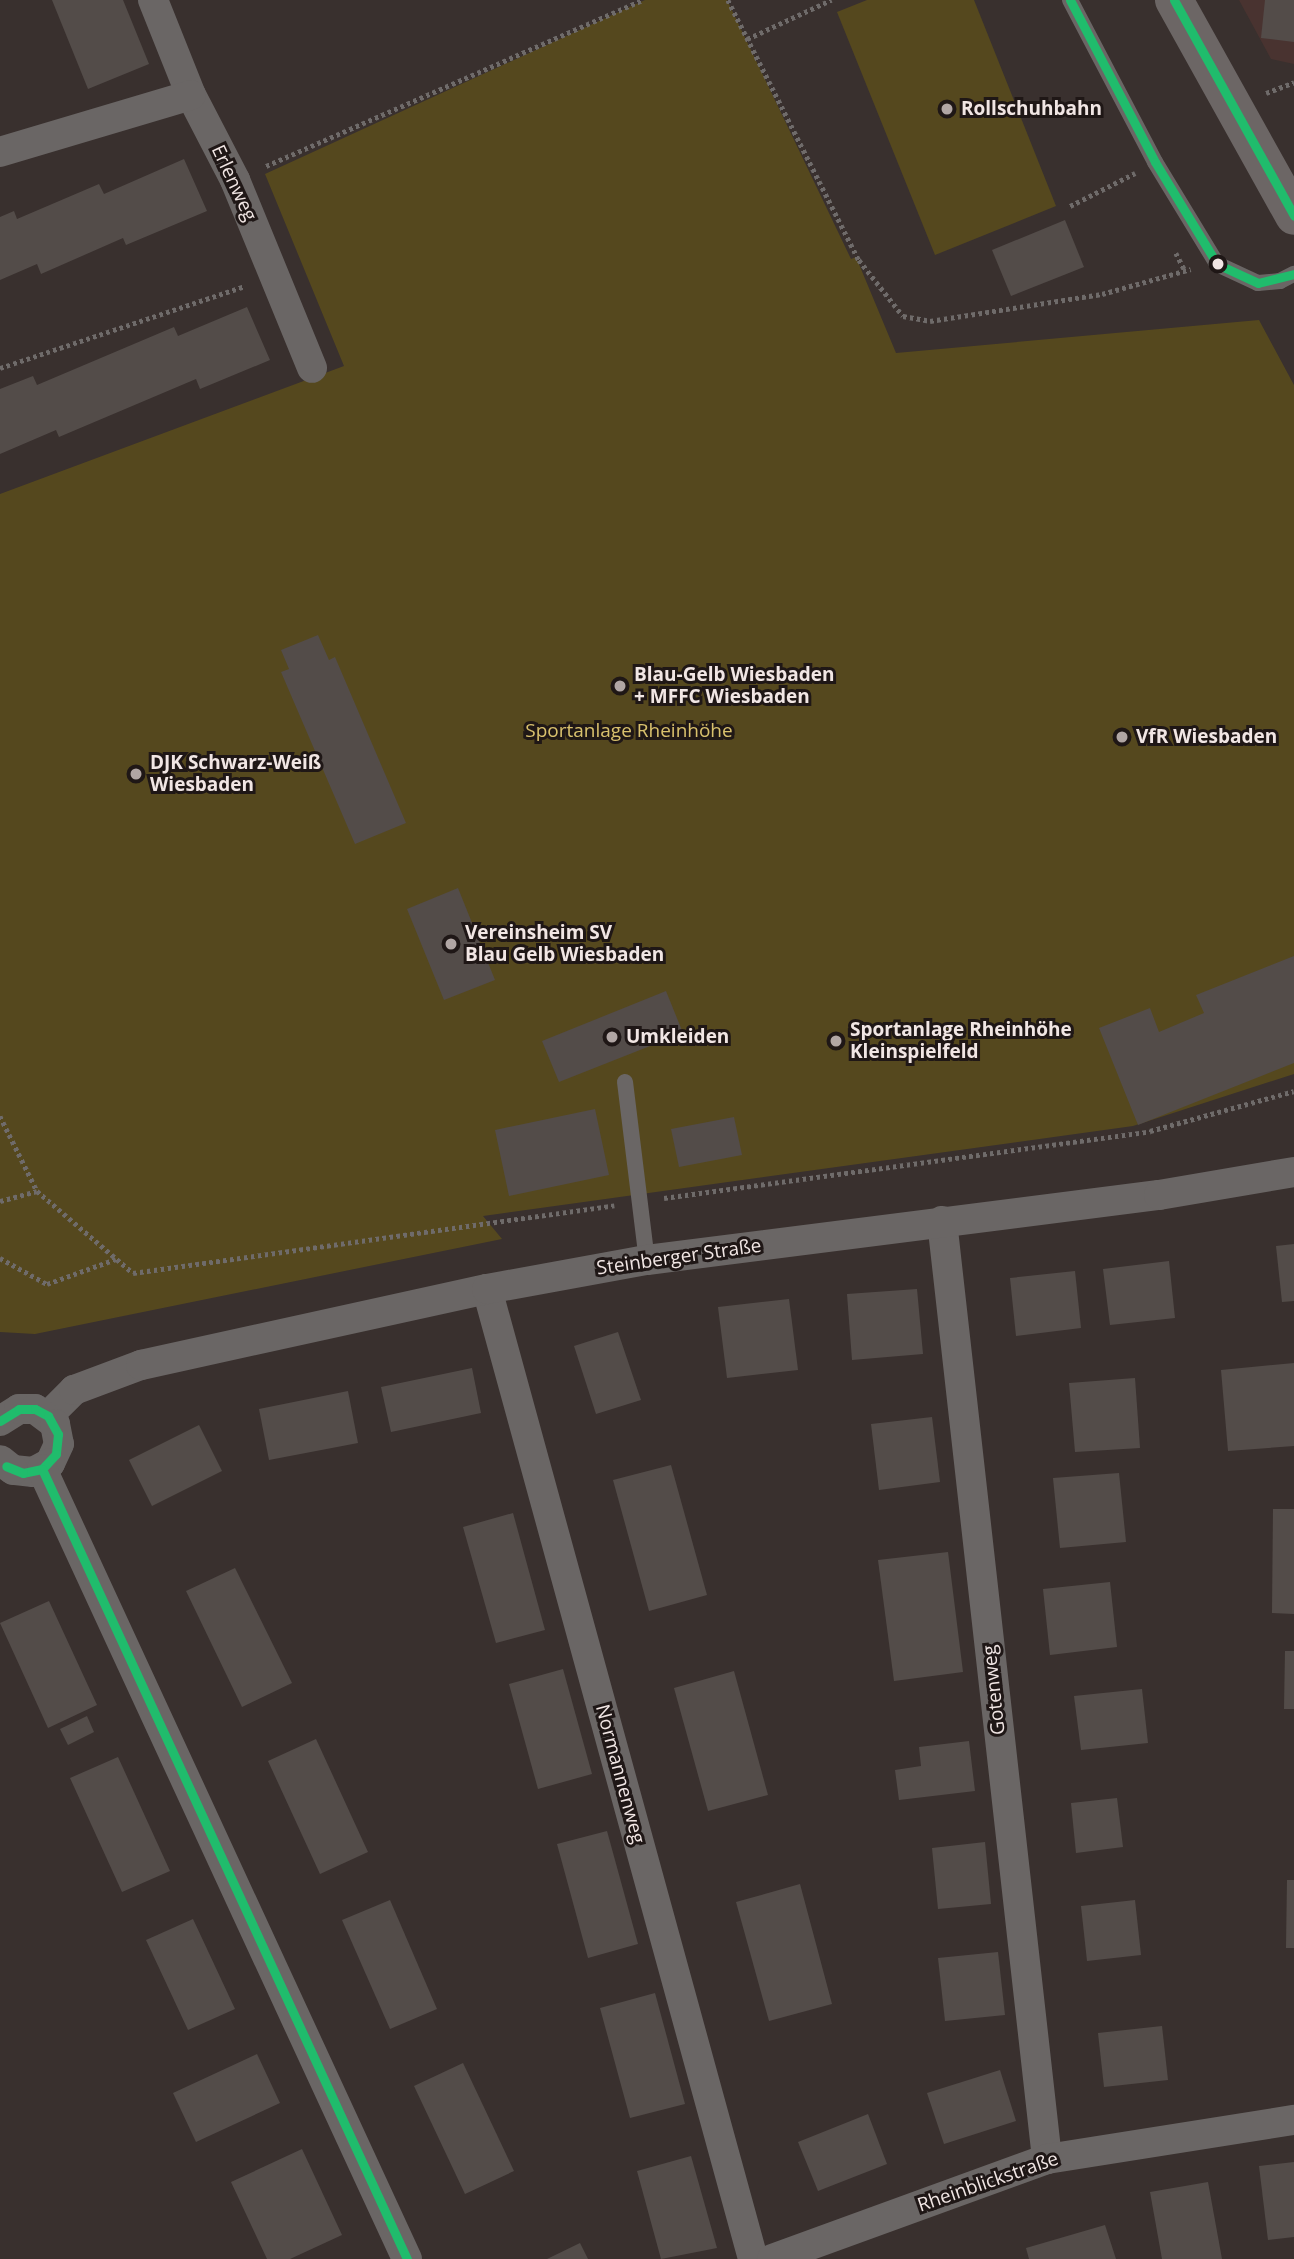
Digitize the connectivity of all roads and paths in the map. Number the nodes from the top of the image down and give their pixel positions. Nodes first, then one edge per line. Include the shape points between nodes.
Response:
1 (153, 0) edge
2 (643, 0) edge
3 (727, 0) edge
4 (831, 0) edge
5 (1070, 0) edge
6 (1174, 0) edge
7 (747, 39) junction
8 (191, 96) junction
9 (0, 152) edge
10 (1138, 172) dead end
11 (235, 180) junction
12 (1070, 206) dead end
13 (1294, 216) edge
14 (1185, 271) dead end
15 (1294, 274) edge
16 (275, 276) junction
17 (0, 368) edge
18 (312, 368) dead end
19 (625, 1082) dead end
20 (1294, 1091) edge
21 (0, 1116) edge
22 (1294, 1171) edge
23 (37, 1191) junction
24 (0, 1201) edge
25 (640, 1201) junction
26 (942, 1220) junction
27 (0, 1258) edge
28 (117, 1259) junction
29 (648, 1260) junction
30 (487, 1289) junction
31 (48, 1416) junction
32 (0, 1421) edge
33 (0, 1460) edge
34 (42, 1469) junction
35 (1294, 2120) edge
36 (1047, 2159) junction
37 (407, 2259) edge
38 (752, 2259) edge
39 (772, 2259) edge

1 - 8 street, Erlenweg
2 - 11 path
3 - 7 path
4 - 7 path
5 - 15 lane via 1167,183 1217,264 1258,283
6 - 13 main road
7 - 14 path via 859,260 903,316 930,321 1102,294
8 - 9 street
8 - 11 street, Erlenweg
10 - 12 path
11 - 16 street, Erlenweg
16 - 17 path
16 - 18 street, Erlenweg
19 - 25 lane
20 - 25 path via 1150,1131
21 - 23 path
22 - 26 street, Steinberger Straße via 1159,1195
23 - 24 path
23 - 28 path
25 - 28 path via 133,1273
25 - 29 lane
26 - 29 street, Steinberger Straße
26 - 36 street, Gotenweg
27 - 28 path via 47,1284
29 - 30 street, Steinberger Straße
30 - 31 street, Steinberger Straße via 141,1365 75,1390
30 - 38 street, Normannenweg
31 - 32 street via 35,1409 19,1409
31 - 34 street via 58,1444
33 - 34 street via 23,1473
34 - 37 street via 59,1497
35 - 36 street, Rheinblickstraße
36 - 39 street, Rheinblickstraße

